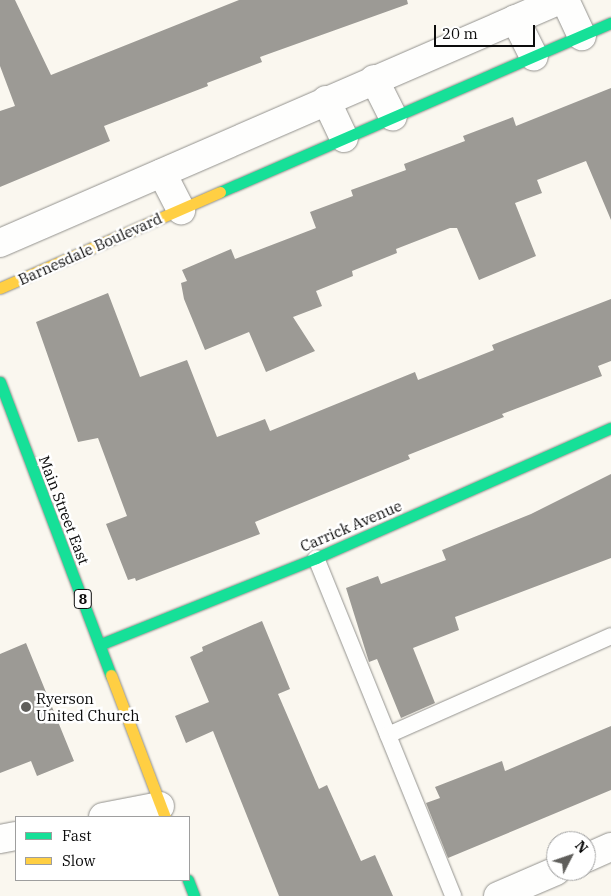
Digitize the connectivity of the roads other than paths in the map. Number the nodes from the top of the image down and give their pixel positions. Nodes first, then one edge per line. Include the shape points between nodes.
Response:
1 (560, 0) edge
2 (565, 0) edge
3 (516, 20) junction
4 (611, 23) edge
5 (582, 36) junction
6 (534, 57) junction
7 (374, 79) junction
8 (326, 100) junction
9 (393, 117) junction
10 (344, 138) junction
11 (162, 173) junction
12 (181, 210) junction
13 (0, 243) edge
14 (0, 288) edge
15 (0, 382) edge
16 (611, 428) edge
17 (316, 558) junction
18 (611, 636) edge
19 (100, 644) junction
20 (388, 735) junction
21 (162, 812) edge
22 (116, 816) edge
23 (15, 836) edge
24 (0, 840) edge
25 (611, 847) edge
26 (596, 854) edge
27 (546, 875) edge
28 (188, 881) edge
29 (194, 896) edge
30 (453, 896) edge
31 (498, 896) edge

1 - 3 street
2 - 5 street
3 - 6 street
3 - 7 street
4 - 5 street, Barnesdale Boulevard
5 - 6 street, Barnesdale Boulevard
6 - 9 street, Barnesdale Boulevard
7 - 8 street
7 - 9 street
8 - 10 street
8 - 11 street
9 - 10 street, Barnesdale Boulevard
10 - 12 street, Barnesdale Boulevard
11 - 12 street, Barnesdale Boulevard
11 - 13 street
12 - 14 street, Barnesdale Boulevard
15 - 19 street, Main Street East / 8
16 - 17 street, Carrick Avenue
17 - 19 street, Carrick Avenue
17 - 20 lane
18 - 20 lane
19 - 21 street, Main Street East / 8
20 - 30 lane
21 - 22 street
23 - 24 street
25 - 26 street
27 - 31 street
28 - 29 street

